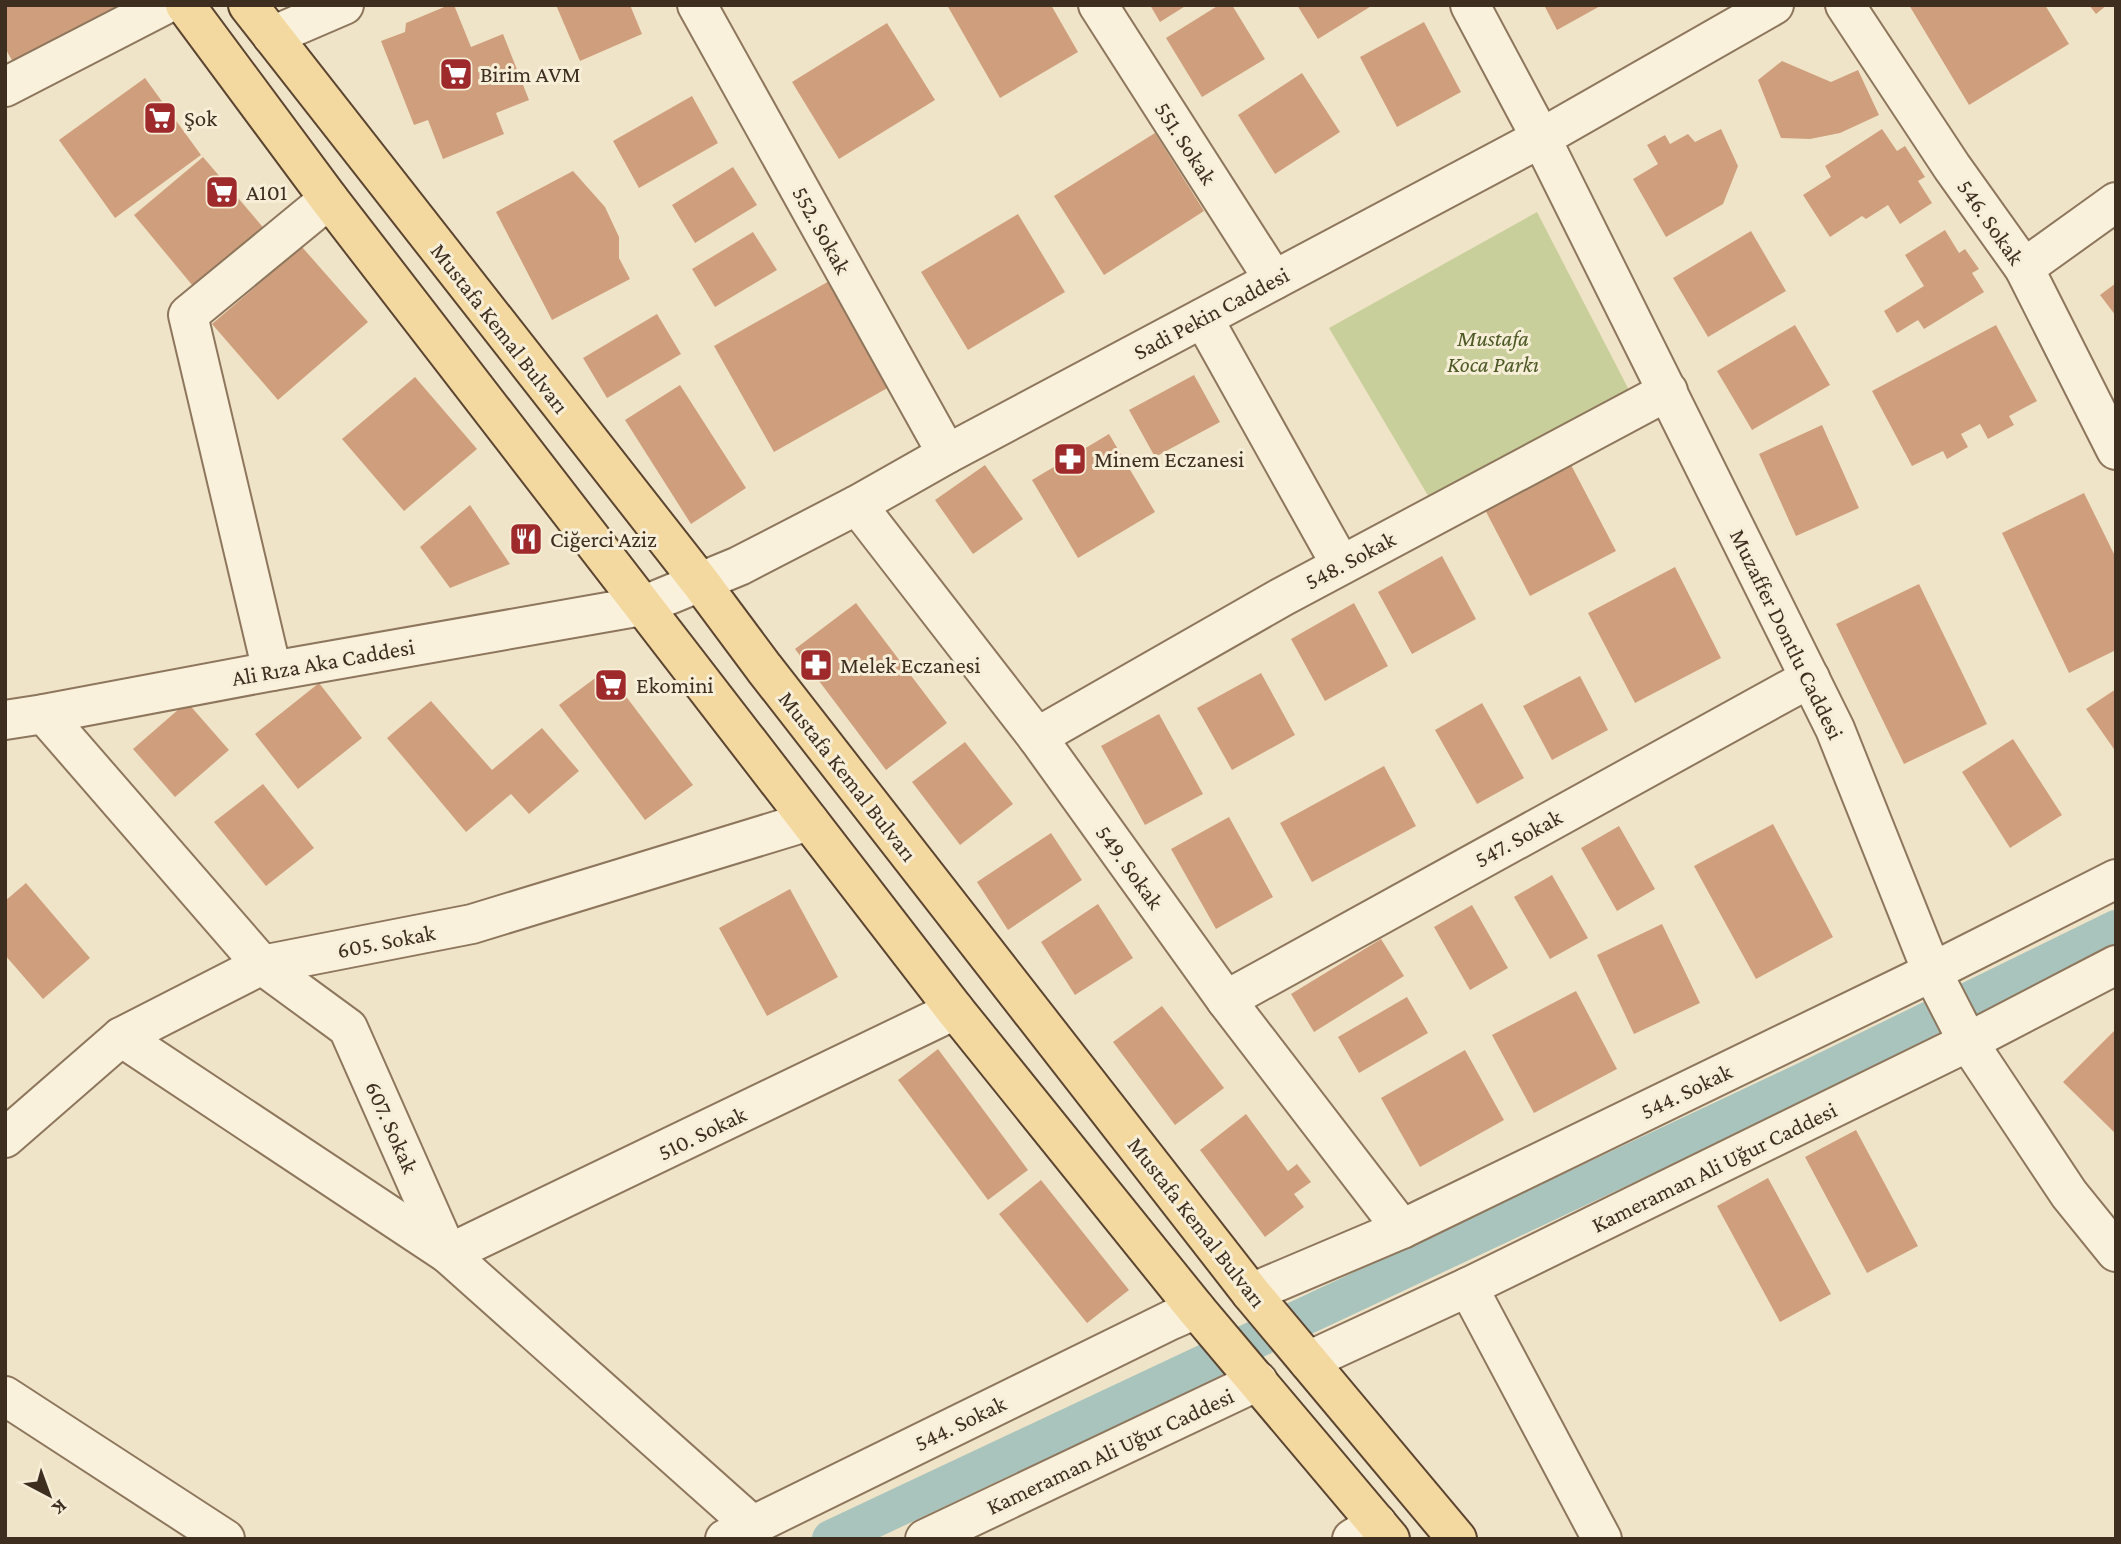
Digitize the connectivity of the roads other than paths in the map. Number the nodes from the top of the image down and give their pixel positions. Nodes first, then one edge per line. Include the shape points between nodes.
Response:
1 (164, 5) edge
2 (185, 5) edge
3 (248, 5) edge
4 (344, 5) edge
5 (698, 5) edge
6 (1098, 5) edge
7 (1470, 5) edge
8 (1774, 5) edge
9 (1845, 5) edge
10 (272, 36) junction
11 (5, 87) edge
12 (1541, 138) junction
13 (329, 199) junction
14 (2116, 202) edge
15 (2024, 268) junction
16 (1274, 280) junction
17 (1203, 317) junction
18 (1668, 391) junction
19 (2116, 450) edge
20 (947, 454) junction
21 (858, 505) junction
22 (1341, 565) junction
23 (700, 582) junction
24 (642, 606) junction
25 (272, 671) junction
26 (1810, 678) junction
27 (44, 715) junction
28 (5, 720) edge
29 (1037, 737) junction
30 (808, 821) junction
31 (2116, 878) edge
32 (262, 965) junction
33 (2116, 965) edge
34 (1932, 972) junction
35 (1226, 1000) junction
36 (955, 1010) junction
37 (121, 1037) junction
38 (1968, 1042) junction
39 (5, 1138) edge
40 (1402, 1229) junction
41 (2116, 1252) edge
42 (448, 1254) junction
43 (1468, 1287) junction
44 (1251, 1293) junction
45 (1200, 1313) junction
46 (1308, 1361) junction
47 (1253, 1375) junction
48 (5, 1396) edge
49 (738, 1532) edge
50 (1373, 1533) edge
51 (225, 1539) edge
52 (925, 1539) edge
53 (1457, 1539) edge
54 (1602, 1539) edge

1 - 11 street
2 - 13 main road
3 - 10 main road, Mustafa Kemal Bulvarı
4 - 10 street
5 - 20 street, 552. Sokak
6 - 16 street, 551. Sokak
7 - 12 street, Muzaffer Dontlu Caddesi
8 - 12 street, Sadi Pekin Caddesi
9 - 15 street, 546. Sokak
10 - 23 main road, Mustafa Kemal Bulvarı
12 - 16 street, Sadi Pekin Caddesi
12 - 18 street, Muzaffer Dontlu Caddesi
13 - 24 main road
13 - 25 street via 188,315
14 - 15 street
15 - 19 street, 546. Sokak
16 - 17 street, Sadi Pekin Caddesi
17 - 20 street, Sadi Pekin Caddesi
17 - 22 street
18 - 22 street, 548. Sokak
18 - 26 street, Muzaffer Dontlu Caddesi
20 - 21 street, Sadi Pekin Caddesi
21 - 23 street, Sadi Pekin Caddesi
21 - 29 street, 549. Sokak
22 - 29 street, 548. Sokak
23 - 24 street, Sadi Pekin Caddesi
23 - 44 main road, Mustafa Kemal Bulvarı
24 - 25 street, Ali Rıza Aka Caddesi
24 - 30 main road
25 - 27 street, Ali Rıza Aka Caddesi
26 - 34 street, Muzaffer Dontlu Caddesi via 1835,729
26 - 35 street, 547. Sokak
27 - 28 street, Ali Rıza Aka Caddesi
27 - 32 street, 607. Sokak
29 - 35 street, 549. Sokak
30 - 32 street, 605. Sokak via 472,924
30 - 36 main road
31 - 34 street, 544. Sokak
32 - 37 street, 605. Sokak
32 - 42 street, 607. Sokak via 348,1028
33 - 38 street, Kameraman Ali Uğur Caddesi
34 - 38 street, Muzaffer Dontlu Caddesi
34 - 40 street, 544. Sokak
35 - 40 street, 549. Sokak
36 - 42 street, 510. Sokak
36 - 45 main road
37 - 39 street, 605. Sokak
37 - 42 street
38 - 41 street, Muzaffer Dontlu Caddesi via 2069,1194
38 - 43 street, Kameraman Ali Uğur Caddesi
40 - 44 street, 544. Sokak
42 - 49 street, 607. Sokak
43 - 46 street, Kameraman Ali Uğur Caddesi
43 - 54 street
44 - 46 main road, Mustafa Kemal Bulvarı
45 - 47 main road
45 - 49 street, 544. Sokak via 1159,1326
46 - 53 main road, Mustafa Kemal Bulvarı
47 - 50 main road
47 - 52 street, Kameraman Ali Uğur Caddesi
48 - 51 street

